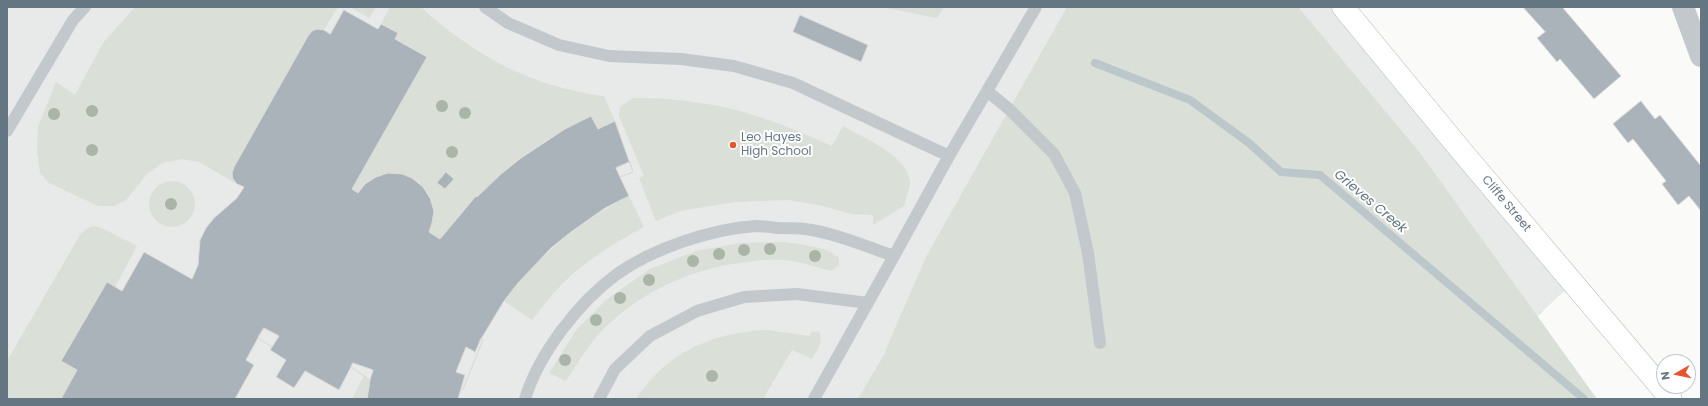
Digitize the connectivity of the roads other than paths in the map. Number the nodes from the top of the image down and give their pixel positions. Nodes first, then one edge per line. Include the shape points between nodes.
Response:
1 (85, 7) edge
2 (485, 7) edge
3 (1036, 7) edge
4 (1343, 7) edge
5 (1683, 7) edge
6 (1701, 56) edge
7 (987, 91) junction
8 (7, 131) edge
9 (948, 156) junction
10 (894, 256) junction
11 (868, 303) junction
12 (1100, 343) dead end
13 (525, 399) edge
14 (599, 399) edge
15 (814, 399) edge
16 (1671, 399) edge

1 - 8 lane via 73,20
2 - 9 lane via 508,23 559,45 609,56 681,59 734,66 793,83
3 - 7 lane
4 - 16 main road, Cliffe Street
5 - 6 street
7 - 9 lane
7 - 12 lane via 1054,154 1075,193 1088,253
9 - 10 lane
10 - 11 lane
10 - 13 lane via 851,240 805,229 756,226 709,234 661,250 617,274 588,300 546,352 528,387
11 - 14 lane via 797,294 752,296 697,311 650,336 615,369
11 - 15 lane

